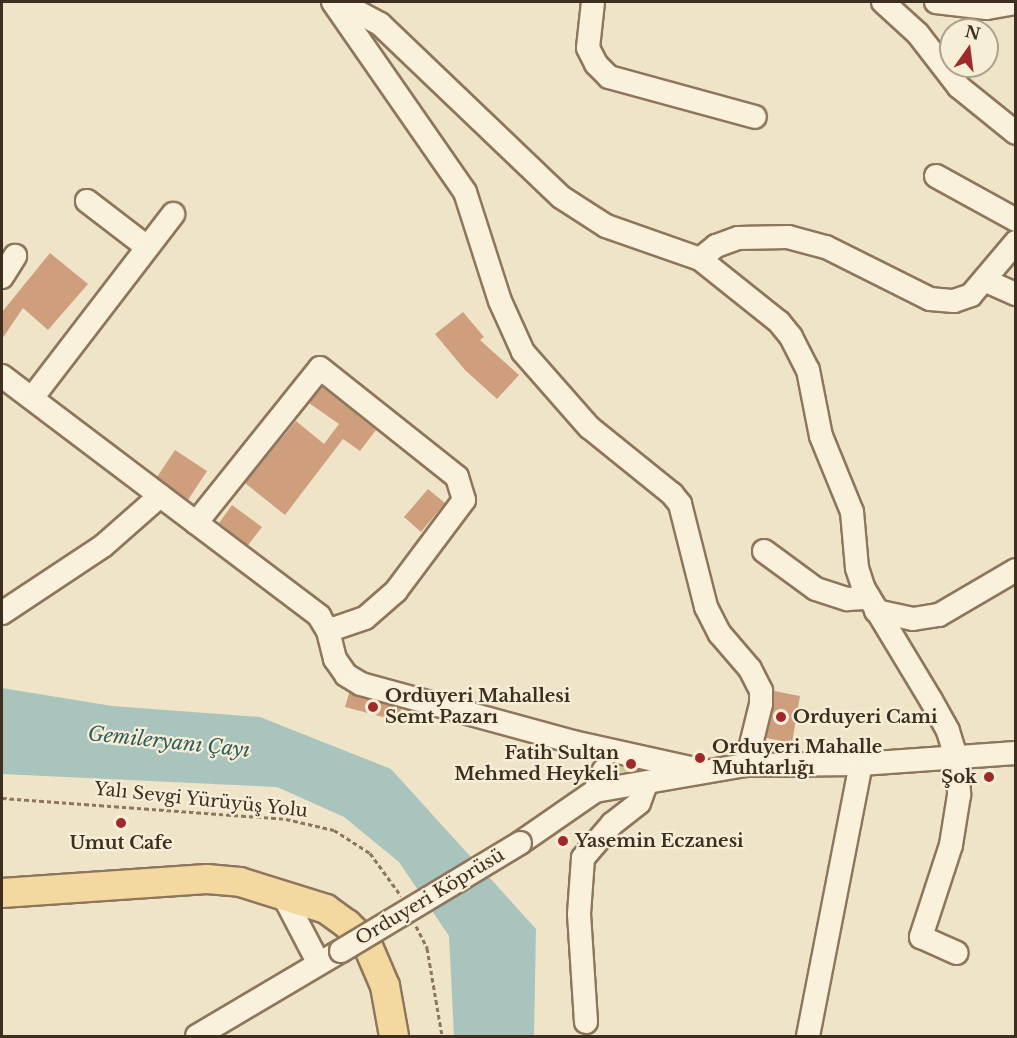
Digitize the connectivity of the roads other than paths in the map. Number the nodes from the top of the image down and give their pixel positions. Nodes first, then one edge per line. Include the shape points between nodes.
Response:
1 (333, 2) edge
2 (339, 2) edge
3 (593, 2) edge
4 (883, 2) edge
5 (936, 2) edge
6 (1016, 3) edge
7 (755, 117) dead end
8 (1016, 133) edge
9 (936, 176) dead end
10 (87, 201) dead end
11 (173, 213) dead end
12 (1016, 220) edge
13 (1016, 242) edge
14 (147, 247) junction
15 (15, 256) dead end
16 (700, 259) junction
17 (2, 277) edge
18 (984, 280) junction
19 (1016, 294) edge
20 (2, 376) edge
21 (32, 398) junction
22 (160, 496) junction
23 (196, 523) junction
24 (764, 550) dead end
25 (1016, 570) edge
26 (872, 605) junction
27 (2, 613) edge
28 (328, 631) junction
29 (573, 742) junction
30 (1016, 753) edge
31 (956, 757) junction
32 (861, 764) junction
33 (746, 765) junction
34 (604, 770) junction
35 (704, 771) junction
36 (637, 785) junction
37 (594, 791) junction
38 (2, 893) edge
39 (282, 895) junction
40 (957, 953) dead end
41 (318, 962) junction
42 (585, 1022) dead end
43 (197, 1036) edge
44 (394, 1036) edge
45 (808, 1036) edge

1 - 33 street via 465,192 500,301 524,352 589,427 680,504 706,607 720,634 750,669 761,691
2 - 16 street via 380,24 561,197 606,226
3 - 7 street via 588,48 609,77 630,86
4 - 8 street via 918,34 959,87
5 - 6 street via 979,8
9 - 12 street
10 - 14 street
11 - 14 street
13 - 18 street
14 - 21 street
15 - 17 street
16 - 18 street via 726,242 770,235 826,247 930,299 964,298
16 - 26 street via 779,322 801,352 821,436 852,512 857,568
18 - 19 street
20 - 21 street
21 - 22 street
22 - 23 street
22 - 27 street via 103,546
23 - 28 street via 302,602 319,616
23 - 28 street via 320,368 457,477 464,500 396,591 365,618
24 - 26 street via 816,589
25 - 26 street via 939,615 913,619
26 - 31 street via 931,700 948,731
28 - 29 street via 335,659 346,675 362,684
29 - 34 street via 591,750
29 - 35 street
30 - 31 street
31 - 32 street
31 - 40 street via 959,795 951,845 921,938
32 - 33 street
32 - 45 street
33 - 35 street
34 - 36 street via 608,777
34 - 37 street
35 - 36 street
36 - 37 street
36 - 42 street via 639,803 612,824 583,858 579,914
37 - 41 street, Orduyeri Köprüsü, bridge via 520,843
38 - 39 main road via 207,879 240,882
39 - 41 street
39 - 44 main road via 326,909 367,944 385,986
41 - 43 street, Orduyeri Köprüsü

